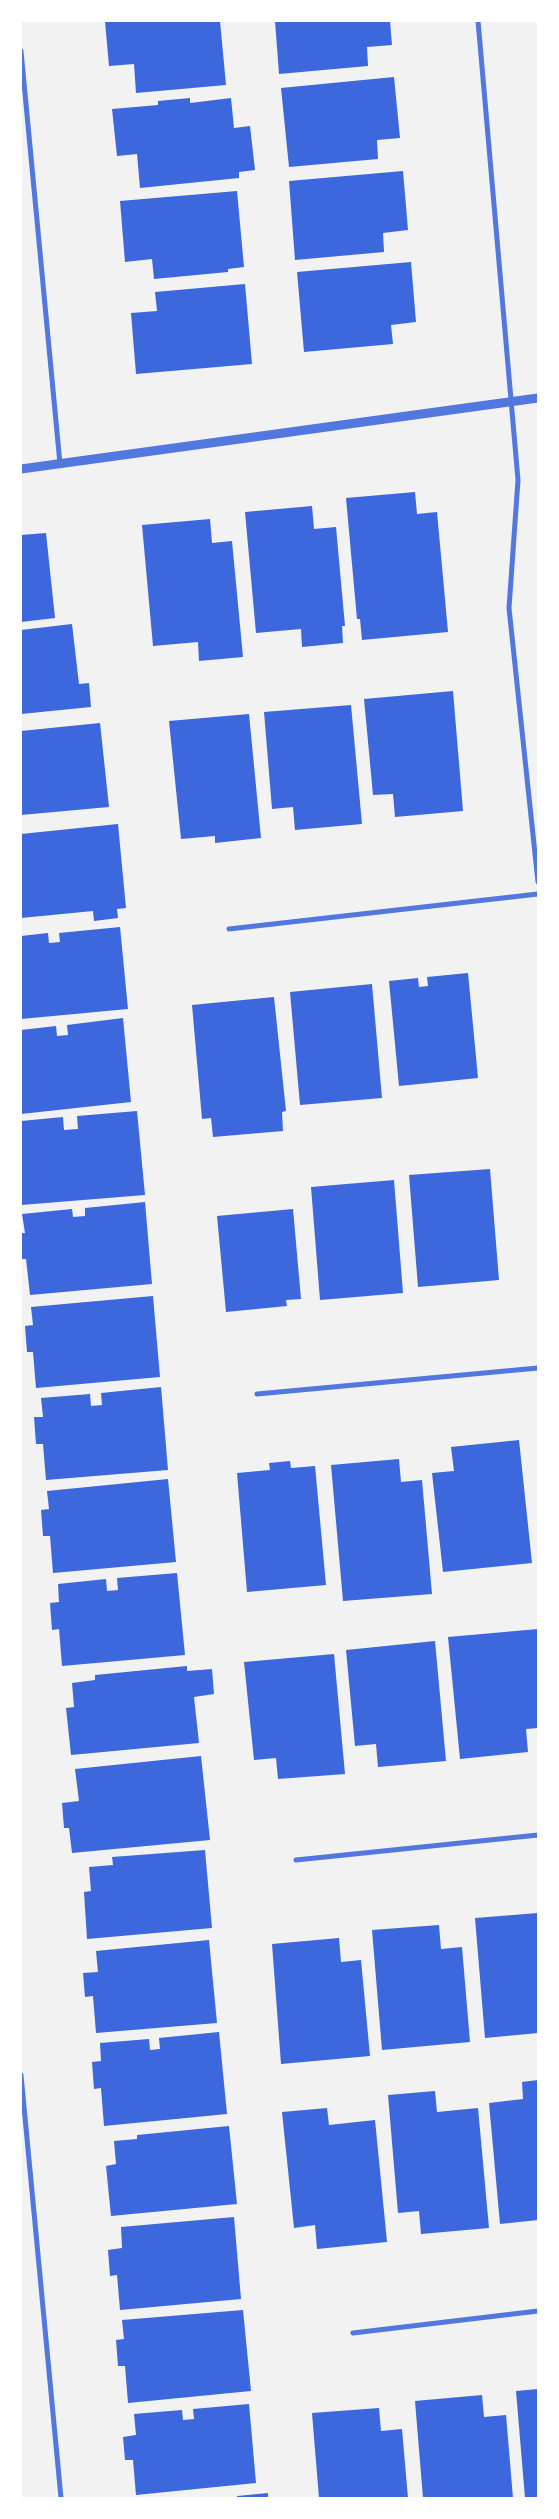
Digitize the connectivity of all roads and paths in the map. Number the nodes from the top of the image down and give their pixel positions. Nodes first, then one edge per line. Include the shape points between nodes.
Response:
1 (478, 21) edge
2 (21, 50) edge
3 (538, 398) edge
4 (512, 401) junction
5 (60, 464) junction
6 (21, 469) edge
7 (538, 882) edge
8 (538, 894) edge
9 (229, 929) dead end
10 (538, 1368) edge
11 (257, 1394) dead end
12 (538, 1835) edge
13 (296, 1860) dead end
14 (21, 2075) edge
15 (538, 2311) edge
16 (353, 2333) dead end
17 (61, 2498) edge

1 - 4 street
2 - 5 street
3 - 4 street
4 - 5 street
4 - 7 street via 518,480 509,608
5 - 6 street
8 - 9 street
10 - 11 street
12 - 13 street
14 - 17 street
15 - 16 street

